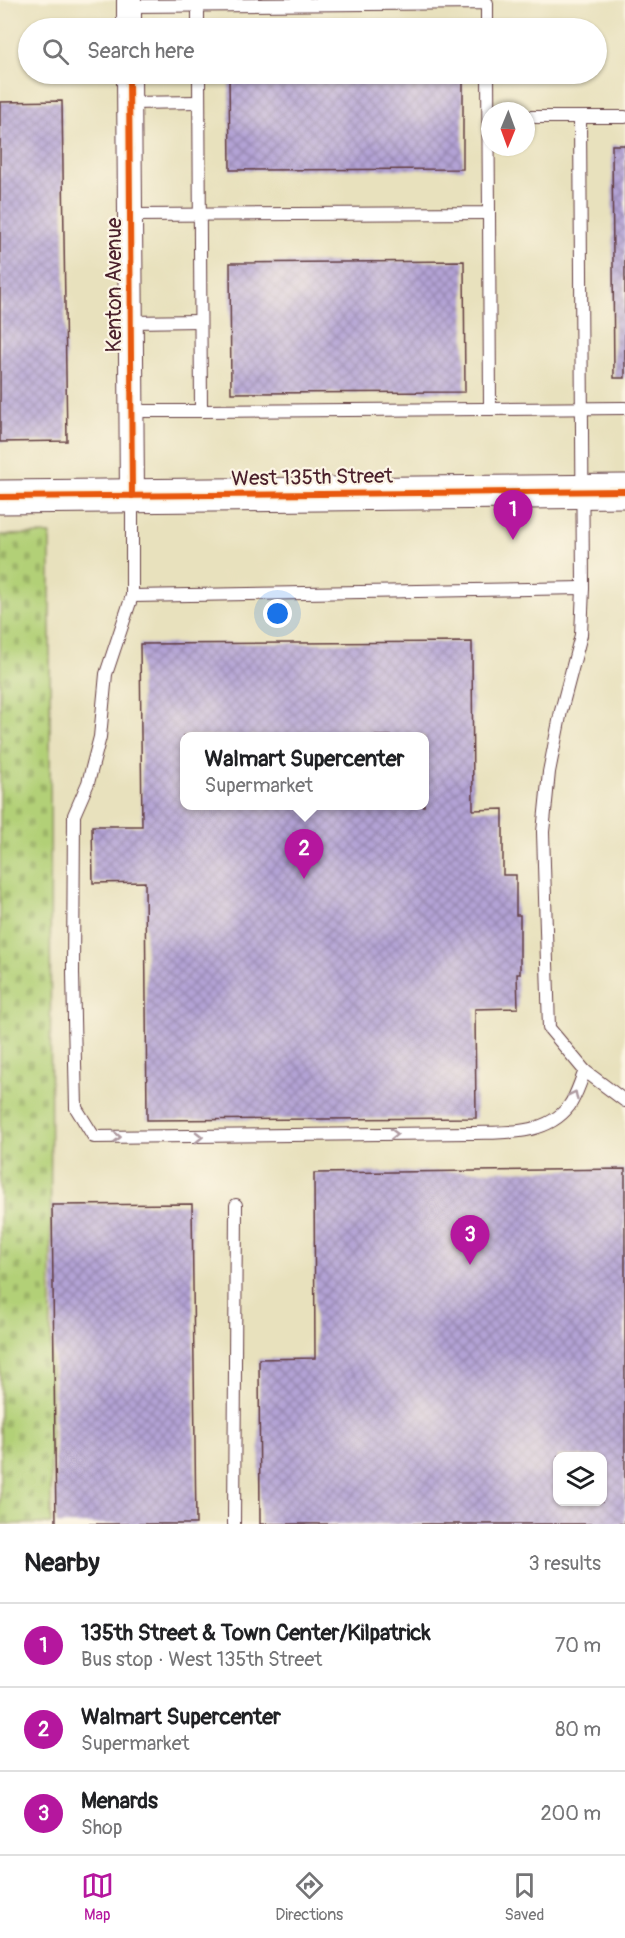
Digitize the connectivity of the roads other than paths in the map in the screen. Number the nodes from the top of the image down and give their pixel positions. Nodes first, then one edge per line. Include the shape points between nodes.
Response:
1 (198, 5) junction
2 (129, 11) edge
3 (198, 18) edge
4 (488, 18) edge
5 (129, 84) edge
6 (199, 84) edge
7 (488, 84) edge
8 (199, 102) junction
9 (489, 102) edge
10 (129, 103) junction
11 (535, 117) edge
12 (580, 117) junction
13 (625, 117) edge
14 (489, 156) edge
15 (489, 213) junction
16 (200, 214) junction
17 (130, 215) junction
18 (200, 321) junction
19 (131, 322) junction
20 (582, 408) junction
21 (625, 408) edge
22 (490, 409) junction
23 (131, 411) junction
24 (201, 411) junction
25 (582, 491) junction
26 (625, 491) edge
27 (132, 496) junction
28 (0, 497) edge
29 (583, 588) junction
30 (132, 596) junction
31 (585, 1071) junction
32 (625, 1101) edge
33 (236, 1205) dead end
34 (234, 1524) edge

1 - 2 lane
1 - 3 lane
1 - 4 lane via 487,3
5 - 10 street, Kenton Avenue
6 - 8 lane
7 - 9 lane
8 - 10 lane
8 - 16 lane
10 - 17 street, Kenton Avenue
11 - 12 lane
12 - 13 lane
12 - 20 lane
14 - 15 lane
15 - 16 lane
15 - 22 lane
16 - 17 lane
16 - 18 lane
17 - 19 street, Kenton Avenue
18 - 19 lane
18 - 24 lane
19 - 23 street, Kenton Avenue
20 - 21 lane
20 - 22 lane
20 - 25 lane
22 - 24 lane
23 - 24 lane
23 - 27 street, Kenton Avenue
25 - 26 street, West 135th Street
25 - 27 street, West 135th Street
25 - 29 lane
27 - 28 street, West 135th Street
27 - 30 lane
29 - 30 lane
29 - 31 lane via 581,635 549,772 543,832 549,1028
30 -> 31 lane via 106,674 100,737 88,783 74,815 76,1108 93,1137 532,1130 551,1122 569,1106
31 - 32 lane
33 - 34 lane

